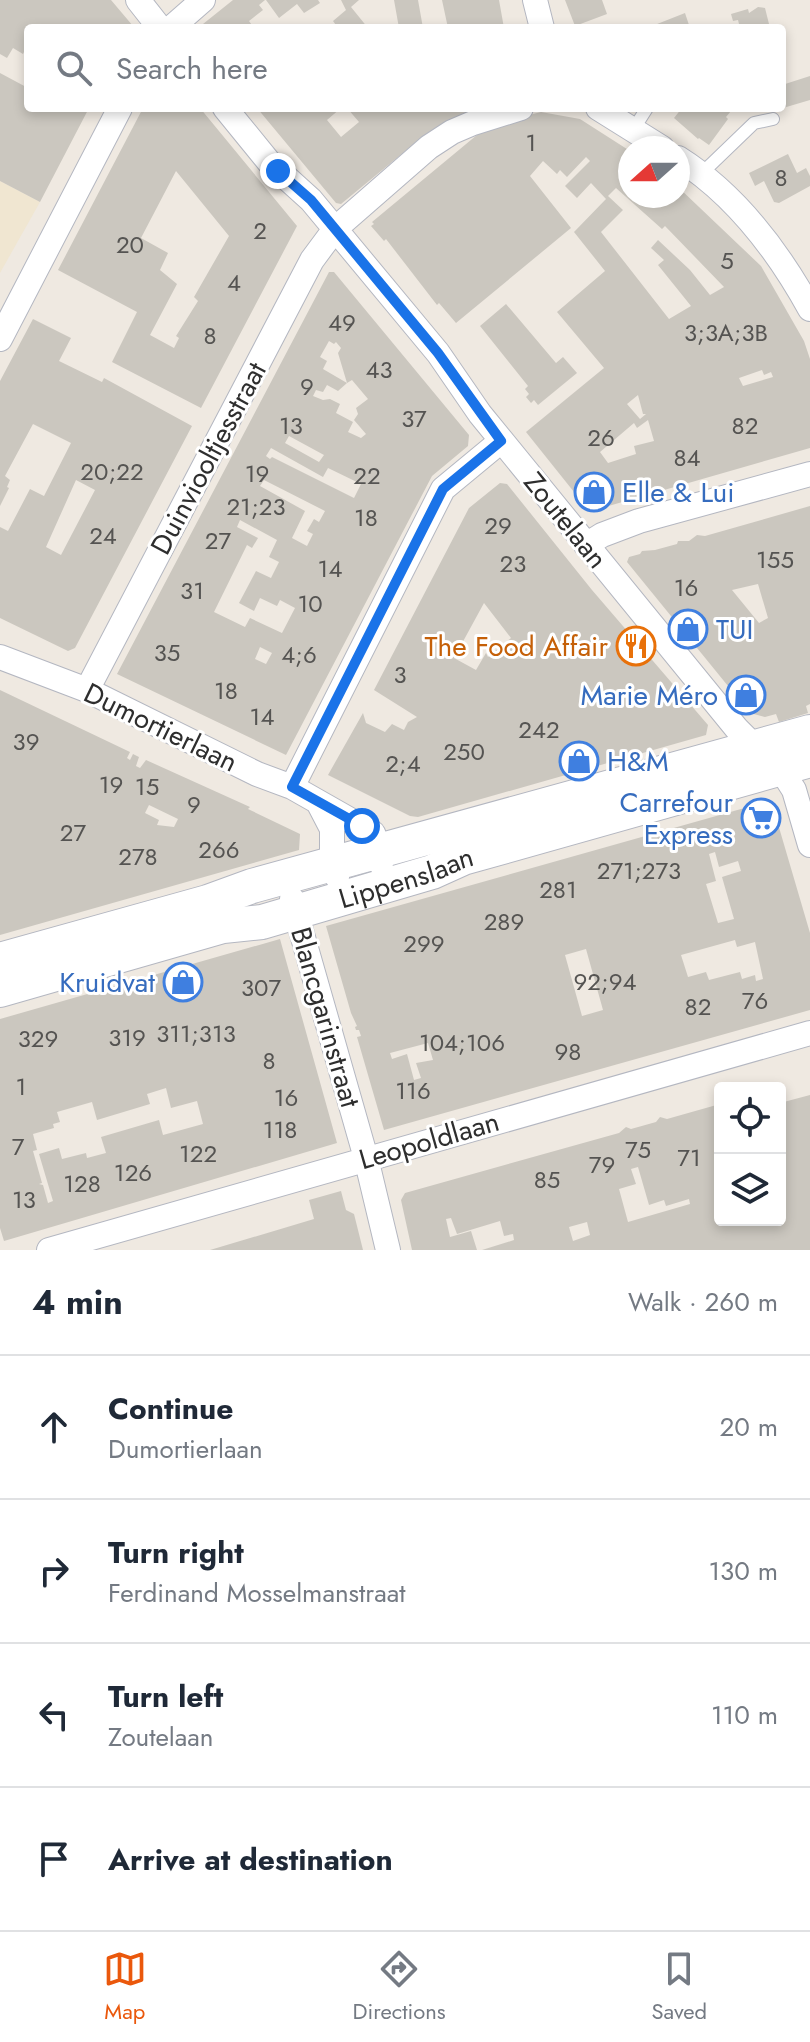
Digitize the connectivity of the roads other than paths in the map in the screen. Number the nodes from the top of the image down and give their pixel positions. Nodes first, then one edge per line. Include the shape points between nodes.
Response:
1 (138, 0) edge
2 (203, 0) edge
3 (535, 0) edge
4 (157, 24) edge
5 (176, 24) edge
6 (541, 24) edge
7 (118, 112) edge
8 (228, 112) edge
9 (510, 112) edge
10 (604, 112) edge
11 (644, 112) edge
12 (773, 119) dead end
13 (633, 130) junction
14 (643, 136) edge
15 (690, 167) edge
16 (700, 175) junction
17 (335, 229) junction
18 (810, 309) edge
19 (0, 339) edge
20 (501, 441) junction
21 (810, 474) edge
22 (586, 545) junction
23 (0, 657) edge
24 (87, 690) junction
25 (810, 732) edge
26 (766, 758) junction
27 (810, 760) edge
28 (292, 787) junction
29 (319, 804) junction
30 (810, 845) edge
31 (380, 850) junction
32 (332, 864) junction
33 (286, 877) junction
34 (365, 891) junction
35 (296, 913) junction
36 (0, 960) edge
37 (0, 990) edge
38 (810, 1033) edge
39 (366, 1158) junction
40 (49, 1250) edge
41 (388, 1250) edge

1 - 4 street
2 - 5 street
3 - 6 street
7 - 19 street
8 - 17 street, Zoutelaan
9 - 17 street, Duinviooltjesstraat via 452,132 429,147
10 - 13 street
11 - 13 lane
12 - 16 lane via 754,123
13 - 14 street
15 - 16 street
16 - 18 street via 756,229
17 - 20 street, Zoutelaan via 438,353
17 - 24 street, Duinviooltjesstraat via 312,260
20 - 22 street, Zoutelaan
20 - 28 street via 443,489
21 - 22 street via 639,521
22 - 26 street, Zoutelaan
23 - 24 street, Dumortierlaan
24 - 28 street, Dumortierlaan
25 - 26 street, Lippenslaan
26 - 27 street, Lippenslaan
26 - 30 street, Zoutelaan via 794,790
26 - 31 street, Lippenslaan
26 - 34 street, Lippenslaan
28 - 29 street, Dumortierlaan
29 - 31 street, Dumortierlaan via 373,833
29 - 32 street via 332,829
31 - 32 street, Lippenslaan
31 - 34 street
32 - 33 street, Lippenslaan
32 - 34 street via 339,884
33 - 35 street, Blancgarinstraat
33 - 36 street, Lippenslaan
34 - 35 street, Lippenslaan
35 - 37 street, Lippenslaan via 208,930
35 - 39 street, Blancgarinstraat
38 - 39 street, Leopoldlaan
39 - 40 street, Leopoldlaan
39 - 41 street, Blancgarinstraat

